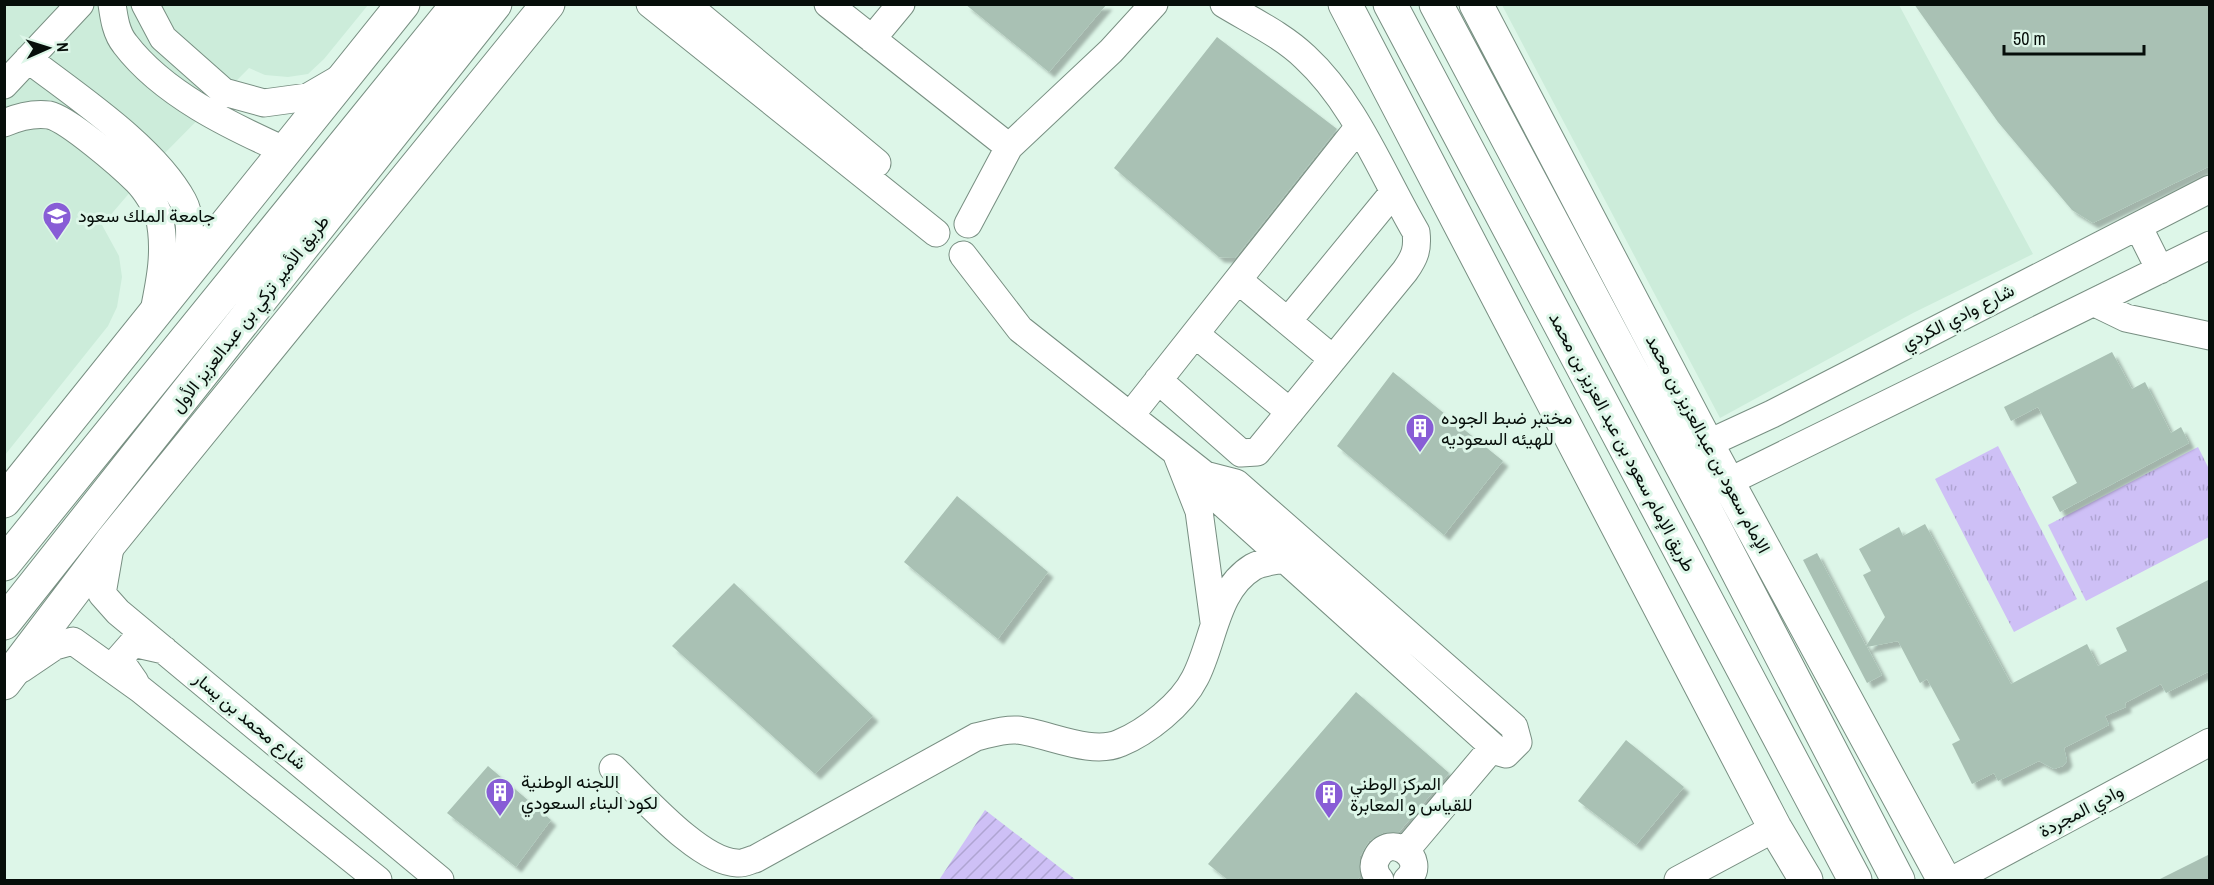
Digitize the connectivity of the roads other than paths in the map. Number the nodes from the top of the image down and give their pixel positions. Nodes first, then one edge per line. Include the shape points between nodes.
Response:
1 (80, 4) edge
2 (112, 4) edge
3 (145, 4) edge
4 (403, 4) edge
5 (458, 4) edge
6 (495, 4) edge
7 (548, 4) edge
8 (650, 4) edge
9 (686, 4) edge
10 (902, 4) edge
11 (1154, 4) edge
12 (1224, 4) edge
13 (1345, 4) edge
14 (1390, 4) edge
15 (1436, 4) edge
16 (1476, 4) edge
17 (833, 6) edge
18 (872, 39) junction
19 (28, 59) junction
20 (346, 76) junction
21 (4, 85) edge
22 (4, 123) edge
23 (1358, 128) junction
24 (1009, 147) junction
25 (286, 151) junction
26 (2210, 189) edge
27 (1394, 193) junction
28 (950, 225) junction
29 (2138, 226) junction
30 (2210, 245) edge
31 (2160, 270) junction
32 (188, 274) junction
33 (1238, 280) junction
34 (2095, 303) junction
35 (153, 317) junction
36 (1288, 321) junction
37 (1195, 334) junction
38 (2210, 336) edge
39 (1333, 359) junction
40 (1158, 380) junction
41 (1290, 412) junction
42 (1772, 414) junction
43 (1130, 416) junction
44 (1707, 444) junction
45 (1791, 449) junction
46 (1175, 451) junction
47 (1205, 475) junction
48 (1728, 482) junction
49 (4, 501) edge
50 (111, 542) junction
51 (1284, 559) junction
52 (4, 564) edge
53 (1214, 622) junction
54 (4, 623) edge
55 (165, 650) junction
56 (1745, 673) junction
57 (7, 679) edge
58 (140, 689) junction
59 (2210, 742) edge
60 (1493, 747) junction
61 (613, 768) dead end
62 (1775, 828) junction
63 (1406, 850) junction
64 (378, 880) edge
65 (440, 880) edge
66 (1380, 880) edge
67 (1407, 880) edge
68 (1678, 880) edge
69 (1806, 880) edge
70 (1829, 880) edge
71 (1855, 880) edge
72 (1898, 880) edge
73 (1944, 880) edge
74 (1953, 880) edge

1 - 19 street
2 - 25 street via 124,43 146,67 205,113
3 - 20 street via 164,38 224,92 264,103 308,97
4 - 20 main road
5 - 52 main road, طريق الأمير تركي بن عبدالعزيز الأول
6 - 54 main road, طريق الأمير تركي بن عبدالعزيز الأول
7 - 50 main road
8 - 28 street
9 - 28 street
10 - 18 street
11 - 24 street via 1111,51
12 - 23 street via 1305,57 1331,85
13 - 62 main road
14 - 56 main road, طريق الإمام سعود بن عبد العزيز بن محمد
15 - 72 main road
16 - 44 main road, الإمام سعود بن عبدالعزيز بن محمد
17 - 18 street
18 - 24 street
19 - 21 street
19 - 32 street via 101,114 161,171 184,202 189,230
20 - 25 main road
22 - 35 street via 20,117 50,116 79,132 138,182 158,213 164,244
23 - 27 street
23 - 33 street
24 - 28 street
25 - 32 main road
26 - 29 street, شارع وادي الكردي
27 - 36 street
27 - 39 street via 1416,232 1414,259
28 - 43 street via 934,240 940,251 950,257 963,255 1020,329
29 - 31 street
29 - 42 street, شارع وادي الكردي
30 - 31 street
31 - 34 street
32 - 35 main road
33 - 36 street
33 - 37 street
34 - 38 street via 2126,318
34 - 45 street
35 - 49 main road
36 - 39 street
37 - 40 street
37 - 41 street
39 - 41 street
40 - 41 street via 1241,453 1257,452
40 - 43 street
42 - 44 street, شارع وادي الكردي
42 - 45 street
43 - 46 street
44 - 48 main road, الإمام سعود بن عبدالعزيز بن محمد
45 - 48 street
46 - 47 street
46 - 53 street via 1199,511
47 - 51 street via 1219,500
47 - 60 street via 1236,483 1514,727 1518,742 1511,752 1506,754
48 - 73 main road, الإمام سعود بن عبدالعزيز بن محمد
50 - 55 street, شارع محمد بن يسار via 102,594
50 - 57 main road
51 - 53 street via 1255,565 1240,577
51 - 60 street
53 - 61 street via 1211,641 1194,680 1175,704 1118,744 1082,745 1014,730 976,737 756,859 738,864 700,849
55 - 58 street via 133,643 119,659
55 - 65 street, شارع محمد بن يسار
56 - 70 main road
56 - 71 main road, طريق الإمام سعود بن عبد العزيز بن محمد
57 - 58 street via 55,646 73,641
58 - 64 street
59 - 74 street, وادي المجردة
60 - 63 street
62 - 68 street
62 - 69 main road
63 - 66 street via 1390,846 1380,852 1374,862
63 - 67 street via 1414,865

